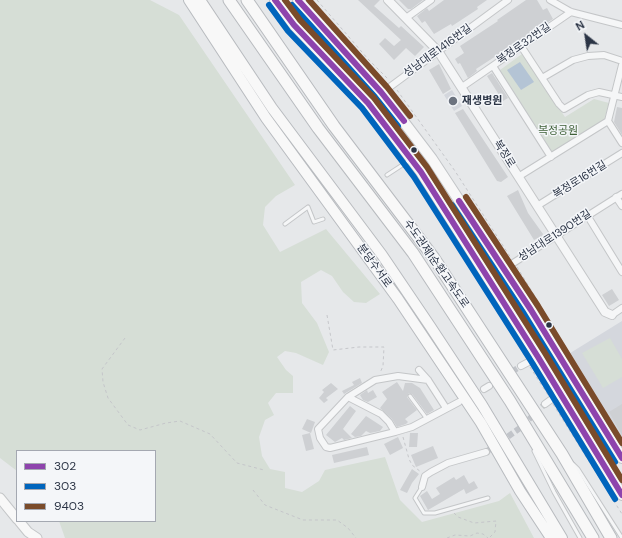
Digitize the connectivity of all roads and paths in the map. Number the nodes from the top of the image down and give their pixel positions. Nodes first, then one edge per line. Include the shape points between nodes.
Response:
1 (229, 0) edge
2 (247, 0) edge
3 (276, 0) edge
4 (298, 0) edge
5 (388, 0) edge
6 (431, 0) edge
7 (508, 0) edge
8 (550, 0) edge
9 (194, 2) edge
10 (571, 12) junction
11 (406, 18) junction
12 (622, 25) edge
13 (522, 46) junction
14 (438, 50) junction
15 (622, 61) edge
16 (622, 65) edge
17 (493, 66) junction
18 (542, 78) junction
19 (462, 87) junction
20 (381, 92) junction
21 (615, 96) junction
22 (622, 97) edge
23 (368, 103) junction
24 (608, 120) junction
25 (622, 143) edge
26 (622, 153) edge
27 (551, 157) junction
28 (408, 162) junction
29 (387, 175) dead end
30 (518, 177) junction
31 (619, 195) edge
32 (537, 206) junction
33 (622, 206) edge
34 (587, 214) junction
35 (323, 219) dead end
36 (285, 224) dead end
37 (556, 235) junction
38 (504, 269) junction
39 (622, 272) edge
40 (477, 277) dead end
41 (488, 279) junction
42 (523, 298) junction
43 (507, 308) junction
44 (622, 308) edge
45 (327, 315) dead end
46 (612, 315) joint
47 (506, 321) dead end
48 (538, 321) junction
49 (522, 331) junction
50 (124, 338) dead end
51 (538, 357) junction
52 (527, 363) junction
53 (521, 366) tunnel mouth
54 (419, 370) dead end
55 (376, 380) junction
56 (428, 380) junction
57 (560, 393) junction
58 (410, 396) dead end
59 (348, 397) junction
60 (551, 400) junction
61 (510, 401) junction
62 (459, 402) dead end
63 (545, 404) tunnel mouth
64 (446, 408) junction
65 (427, 419) junction
66 (398, 431) junction
67 (486, 452) tunnel mouth
68 (562, 454) junction
69 (622, 458) edge
70 (264, 470) dead end
71 (426, 476) junction
72 (422, 487) joint
73 (253, 490) dead end
74 (622, 495) edge
75 (0, 498) edge
76 (488, 498) dead end
77 (448, 510) junction
78 (622, 514) edge
79 (16, 518) edge
80 (20, 522) edge
81 (37, 538) edge
82 (356, 538) edge
83 (447, 538) edge
84 (489, 538) edge
85 (551, 538) edge
86 (562, 538) edge
87 (580, 538) edge
88 (592, 538) edge
89 (611, 538) edge
90 (622, 538) edge

1 - 61 highway, 수도권제1순환고속도로 via 318,128 413,253
2 - 68 highway, 수도권제1순환고속도로 via 334,126 434,258
3 - 23 main road via 294,25
4 - 20 main road
5 - 11 street, 복정로
6 - 11 street
7 - 14 street, 성남대로1416번길
8 - 10 street
9 - 85 main road, 분당수서로 via 266,118 407,312 481,423
9 - 86 main road, 분당수서로 via 382,255 482,405
10 - 12 street
10 - 13 street, 복정로32번길
11 - 14 street, 복정로
13 - 17 street, 복정로32번길
13 - 18 street
14 - 19 street, 복정로
14 - 20 street, 성남대로1416번길
15 - 18 street via 604,55 588,56 573,60
16 - 21 street
17 - 19 street, 복정로32번길
17 - 27 street, 복정로32번길
18 - 21 street via 564,109 588,95 599,92
19 - 30 street, 복정로
20 - 23 street, 성남대로1416번길
20 - 38 main road via 432,159
21 - 22 street
21 - 24 street
23 - 28 main road
24 - 25 street
24 - 27 street
26 - 32 street, 복정로16번길
27 - 30 street
28 - 29 lane
28 - 40 path
28 - 41 main road via 421,172
30 - 32 street, 복정로
31 - 33 street
31 - 34 street, 성남대로1390번길
32 - 37 street, 복정로
34 - 37 street, 성남대로1390번길
34 - 39 street
35 - 36 lane via 314,222 308,207
37 - 38 street, 성남대로1390번길
37 - 46 street, 복정로 via 605,312
38 - 41 street, 성남대로1390번길
38 - 42 main road
41 - 43 main road
42 - 43 main road
42 - 48 main road
43 - 49 main road
44 - 46 street
45 - 55 path via 333,350 384,347 383,366
47 - 52 path
48 - 49 main road
48 - 69 main road
49 - 51 main road
50 - 70 path via 102,369 102,382 108,398 128,425 140,430 180,421 210,434 237,463
51 - 52 street
51 - 57 main road
52 - 53 street
52 - 60 path
54 - 56 street
55 - 56 street via 398,376
55 - 59 street
56 - 64 street
57 - 60 street
57 - 74 main road
58 - 65 lane
59 - 66 street via 381,414
59 - 66 street via 318,429 326,447
60 - 63 street
60 - 78 path
61 - 87 lane via 554,492
61 - 88 highway, 수도권제1순환고속도로
62 - 64 street
64 - 65 street
65 - 66 street
66 - 71 path via 412,465
67 - 71 street via 448,463
68 - 89 highway, 수도권제1순환고속도로
68 - 90 lane via 578,469
71 - 72 street
72 - 77 lane via 415,498 424,513
73 - 82 path via 265,505 303,520 337,520
75 - 79 main road
76 - 77 lane
77 - 84 path via 474,523 496,521 495,532
80 - 81 main road
83 - 84 path via 477,533

